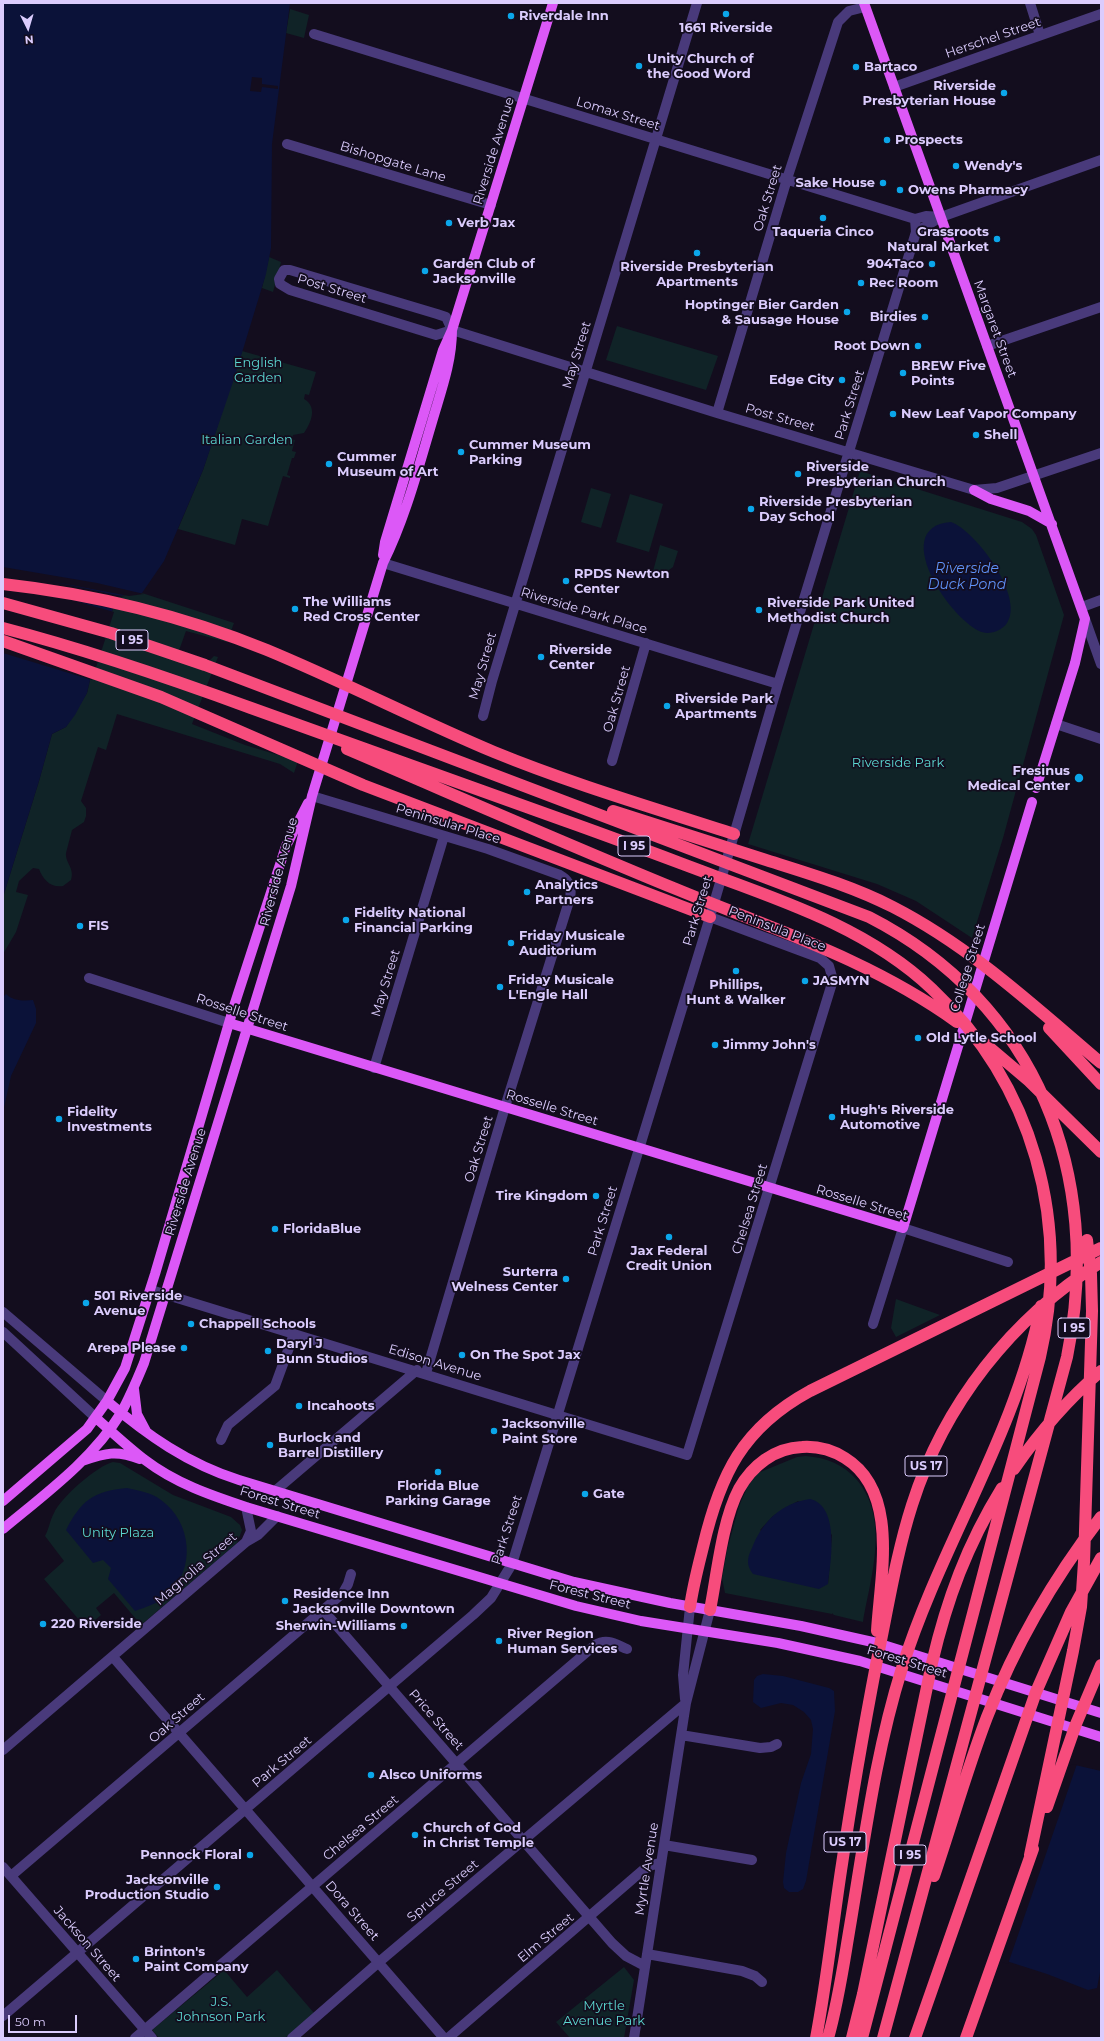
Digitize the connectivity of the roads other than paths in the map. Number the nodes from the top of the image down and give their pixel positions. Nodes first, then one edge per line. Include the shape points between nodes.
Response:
1 (553, 3) edge
2 (697, 3) edge
3 (1030, 3) edge
4 (865, 5) edge
5 (1101, 14) edge
6 (314, 34) dead end
7 (1040, 35) junction
8 (894, 87) junction
9 (524, 99) junction
10 (657, 139) junction
11 (287, 144) dead end
12 (1101, 160) edge
13 (787, 179) junction
14 (491, 205) junction
15 (941, 217) junction
16 (915, 219) junction
17 (916, 232) junction
18 (1101, 306) edge
19 (452, 330) junction
20 (987, 346) junction
21 (585, 372) junction
22 (717, 413) junction
23 (849, 452) junction
24 (1101, 453) edge
25 (1034, 476) junction
26 (974, 490) junction
27 (1052, 524) junction
28 (383, 563) junction
29 (3, 584) edge
30 (1101, 600) edge
31 (3, 603) edge
32 (515, 603) junction
33 (1082, 607) junction
34 (1085, 619) junction
35 (3, 628) edge
36 (3, 641) edge
37 (646, 643) junction
38 (1101, 664) edge
39 (778, 684) junction
40 (251, 708) junction
41 (483, 716) dead end
42 (1056, 724) junction
43 (1101, 739) edge
44 (612, 761) dead end
45 (479, 768) junction
46 (1036, 788) joint
47 (312, 796) junction
48 (1032, 802) joint
49 (734, 834) junction
50 (444, 836) junction
51 (570, 886) joint
52 (710, 917) junction
53 (831, 970) joint
54 (88, 978) dead end
55 (1001, 978) junction
56 (229, 1023) junction
57 (247, 1028) junction
58 (1101, 1063) edge
59 (374, 1068) junction
60 (1101, 1084) edge
61 (505, 1107) junction
62 (195, 1143) junction
63 (638, 1148) junction
64 (1101, 1152) edge
65 (203, 1170) junction
66 (1074, 1178) junction
67 (770, 1188) junction
68 (903, 1228) junction
69 (1051, 1235) junction
70 (1101, 1248) edge
71 (1008, 1262) dead end
72 (1101, 1262) edge
73 (151, 1290) junction
74 (165, 1294) junction
75 (3, 1312) edge
76 (873, 1324) dead end
77 (3, 1332) edge
78 (294, 1334) junction
79 (1101, 1371) edge
80 (421, 1372) junction
81 (134, 1386) junction
82 (107, 1401) junction
83 (121, 1413) junction
84 (556, 1414) junction
85 (96, 1418) junction
86 (109, 1429) junction
87 (148, 1434) junction
88 (221, 1440) dead end
89 (688, 1455) joint
90 (146, 1461) junction
91 (81, 1462) junction
92 (275, 1491) junction
93 (3, 1501) edge
94 (246, 1507) junction
95 (277, 1516) junction
96 (1101, 1517) edge
97 (3, 1529) edge
98 (246, 1542) junction
99 (1101, 1558) edge
100 (512, 1564) junction
101 (351, 1574) dead end
102 (501, 1585) junction
103 (690, 1607) junction
104 (323, 1610) junction
105 (710, 1610) junction
106 (881, 1624) junction
107 (687, 1628) junction
108 (705, 1631) junction
109 (627, 1650) dead end
110 (113, 1657) junction
111 (1101, 1665) edge
112 (390, 1687) junction
113 (1036, 1692) junction
114 (686, 1703) junction
115 (1101, 1713) edge
116 (1028, 1714) junction
117 (179, 1734) junction
118 (681, 1735) junction
119 (1101, 1737) edge
120 (777, 1744) dead end
121 (3, 1750) edge
122 (456, 1764) junction
123 (246, 1810) junction
124 (523, 1840) junction
125 (664, 1845) junction
126 (1030, 1855) junction
127 (752, 1860) dead end
128 (661, 1863) junction
129 (3, 1867) edge
130 (11, 1876) junction
131 (313, 1886) junction
132 (590, 1918) junction
133 (78, 1952) junction
134 (647, 1954) junction
135 (379, 1962) junction
136 (646, 1966) junction
137 (762, 1982) dead end
138 (865, 2005) junction
139 (891, 2006) junction
140 (3, 2016) edge
141 (145, 2030) junction
142 (135, 2038) edge
143 (152, 2038) edge
144 (292, 2038) edge
145 (444, 2038) edge
146 (448, 2038) edge
147 (634, 2038) edge
148 (816, 2038) edge
149 (828, 2038) edge
150 (852, 2038) edge
151 (862, 2038) edge
152 (883, 2038) edge
153 (915, 2038) edge
154 (966, 2038) edge

1 - 9 main road, Riverside Avenue
2 - 10 street, May Street
3 - 7 street
4 - 8 main road, Margaret Street
4 - 13 street, Oak Street via 849,11 838,22
5 - 7 street, Herschel Street
6 - 9 street, Lomax Street
7 - 8 street, Herschel Street
8 - 15 main road, Margaret Street
9 - 10 street, Lomax Street
9 - 14 main road, Riverside Avenue
10 - 13 street, Lomax Street
10 - 21 street, May Street
11 - 14 street, Bishopgate Lane
12 - 15 street
13 - 16 street, Lomax Street
13 - 22 street, Oak Street
14 - 19 main road, Riverside Avenue
15 - 16 street via 926,216
15 - 17 street
15 - 20 main road, Margaret Street
16 - 17 street, Park Street
17 - 23 street, Park Street
18 - 20 street
19 - 19 street, Post Street via 446,317 290,270 284,270 279,279 280,284 290,290 436,335
19 - 21 street, Post Street
19 - 28 main road, Riverside Avenue via 443,350 385,542
20 - 25 main road, Margaret Street
21 - 22 street, Post Street
21 - 32 street, May Street
22 - 23 street, Post Street
23 - 26 street, Post Street
23 - 39 street, Park Street
24 - 25 street, Post Street
25 - 26 street, Post Street via 997,488
25 - 27 main road, Margaret Street
26 - 27 main road via 991,499 1029,511
27 - 33 main road, Margaret Street
28 - 32 street, Riverside Park Place
28 - 47 main road, Riverside Avenue
29 - 49 highway via 118,603 207,628 289,660 436,727 550,774
30 - 33 street
31 - 45 highway, I 95 via 117,635 259,685
32 - 37 street, Riverside Park Place
32 - 41 street, May Street
33 - 34 main road, Margaret Street
34 - 38 street, Margaret Street
34 - 42 main road, College Street
35 - 40 highway, I 95 via 115,660
36 - 52 highway via 161,697 405,801
37 - 39 street, Riverside Park Place
37 - 44 street, Oak Street
39 - 49 street, Park Street
40 - 64 highway via 607,860 822,946 882,975 939,1009 992,1048
40 - 69 highway, I 95 via 354,743 734,883 839,926 882,950 922,980 955,1013 997,1068 1013,1097 1031,1141 1045,1192
42 - 43 street
42 - 46 main road, College Street
45 - 55 highway via 856,890 893,907 927,927
45 - 66 highway, I 95 via 869,917 898,932 939,960 991,1011 1039,1081 1061,1132
46 - 48 street, College Street
47 - 50 street, Peninsular Place
47 - 56 main road, Riverside Avenue via 286,846
47 - 57 main road, Riverside Avenue via 291,886
48 - 68 main road, College Street
49 - 52 street, Park Street
50 - 51 street, Peninsular Place via 560,875
50 - 59 street, May Street
51 - 61 street, Oak Street via 570,898
52 - 53 street, Peninsula Place via 816,956 824,960
52 - 63 street, Park Street
53 - 67 street, Chelsea Street via 832,983
54 - 56 street, Rosselle Street
55 - 58 highway
55 - 60 highway
56 - 57 main road, Rosselle Street
56 - 62 main road, Riverside Avenue
57 - 59 main road, Rosselle Street
57 - 65 main road, Riverside Avenue
59 - 61 main road, Rosselle Street
61 - 63 main road, Rosselle Street
61 - 80 street, Oak Street
62 - 65 main road
62 - 73 main road, Riverside Avenue
63 - 67 main road, Rosselle Street
63 - 84 street, Park Street
65 - 74 main road, Riverside Avenue
66 - 126 highway via 1086,1234 1092,1286 1084,1577 1078,1621
66 - 139 highway, I 95 via 1079,1210 1081,1260 1074,1325
67 - 68 main road, Rosselle Street
67 - 89 street, Chelsea Street
68 - 71 street, Rosselle Street
68 - 76 street, College Street
69 - 138 highway, I 95 via 1051,1287 1044,1341 949,1706
69 - 149 highway via 1039,1315 1020,1383 990,1463 933,1586 896,1689 877,1769 837,2003
70 - 103 highway via 803,1395 779,1411 753,1435 722,1482 712,1510
72 - 106 highway, US 17 via 1059,1292 1000,1348 969,1388 943,1430 929,1459 907,1520
73 - 74 street, Edison Avenue
73 - 82 main road, Riverside Avenue via 128,1361
74 - 78 street, Edison Avenue
74 - 81 main road, Riverside Avenue via 144,1363
75 - 82 street
77 - 85 street
78 - 80 street, Edison Avenue
78 - 88 street via 276,1386 231,1423
79 - 138 highway via 1068,1401 1035,1439 1004,1484 962,1562 948,1602 922,1710
80 - 84 street, Edison Avenue
80 - 92 street
81 - 83 main road, Riverside Avenue
81 - 87 main road via 137,1414
82 - 83 main road, Forest Street
82 - 85 main road, Riverside Avenue
83 - 86 main road, Riverside Avenue
83 - 87 main road, Forest Street
84 - 89 street, Edison Avenue
84 - 100 street, Park Street
85 - 86 main road, Forest Street
85 - 93 main road, Riverside Avenue via 77,1438
86 - 90 main road, Forest Street
86 - 91 main road, Riverside Avenue
87 - 92 main road, Forest Street via 201,1466
90 - 91 main road via 106,1453
90 - 94 main road, Forest Street via 189,1486
91 - 97 main road, Riverside Avenue
92 - 100 main road, Forest Street
94 - 95 main road, Forest Street
94 - 98 street via 250,1531
95 - 98 street, Magnolia Street via 258,1535
95 - 102 main road, Forest Street
96 - 139 highway via 1048,1594 1010,1665 987,1718
98 - 110 street, Magnolia Street
99 - 113 highway via 1071,1612
100 - 102 street, Park Street
100 - 103 main road, Forest Street via 599,1588
101 - 104 street, Oak Street via 343,1593
102 - 107 main road, Forest Street via 618,1616
102 - 112 street, Park Street via 473,1616
103 - 105 main road, Forest Street
103 - 107 street, Myrtle Avenue
104 - 112 street, Price Street
104 - 117 street, Oak Street
105 - 106 highway via 730,1511 742,1485 761,1463 778,1452 795,1447 814,1447 837,1453 853,1464 869,1482 876,1498 883,1540
105 - 108 street, Myrtle Avenue
105 - 113 main road, Forest Street via 877,1643
106 - 148 highway, US 17
107 - 108 main road, Forest Street
107 - 114 street, Myrtle Avenue via 683,1675
108 - 114 street, Myrtle Avenue
108 - 116 main road, Forest Street via 778,1643 860,1661
109 - 122 street, Chelsea Street via 610,1641 595,1645
110 - 117 street, Dora Street
110 - 121 street, Magnolia Street
111 - 126 highway via 1076,1724
112 - 122 street, Price Street
112 - 123 street, Park Street
113 - 115 main road, Forest Street
113 - 116 highway
114 - 118 street, Myrtle Avenue
114 - 124 street, Spruce Street
116 - 119 main road, Forest Street
116 - 153 highway
117 - 123 street, Dora Street
117 - 130 street, Oak Street
118 - 120 street via 760,1748
118 - 125 street, Myrtle Avenue
122 - 124 street, Price Street
122 - 131 street, Chelsea Street
123 - 131 street, Dora Street
123 - 133 street, Park Street
124 - 132 street, Price Street
124 - 135 street, Spruce Street
125 - 127 street
125 - 128 street, Myrtle Avenue
126 - 154 highway
128 - 132 street, Elm Street via 646,1868
128 - 134 street, Myrtle Avenue
129 - 130 street, Jackson Street
130 - 133 street, Jackson Street
131 - 135 street, Dora Street
131 - 141 street, Chelsea Street
132 - 136 street, Price Street via 621,1952
132 - 146 street, Elm Street
133 - 140 street, Park Street
133 - 141 street, Jackson Street
134 - 136 street, Myrtle Avenue
134 - 137 street via 742,1971
135 - 144 street, Spruce Street
135 - 145 street, Dora Street
136 - 147 street, Myrtle Avenue
138 - 150 highway
138 - 151 highway, I 95
139 - 152 highway, I 95
141 - 142 street, Chelsea Street
141 - 143 street, Jackson Street

